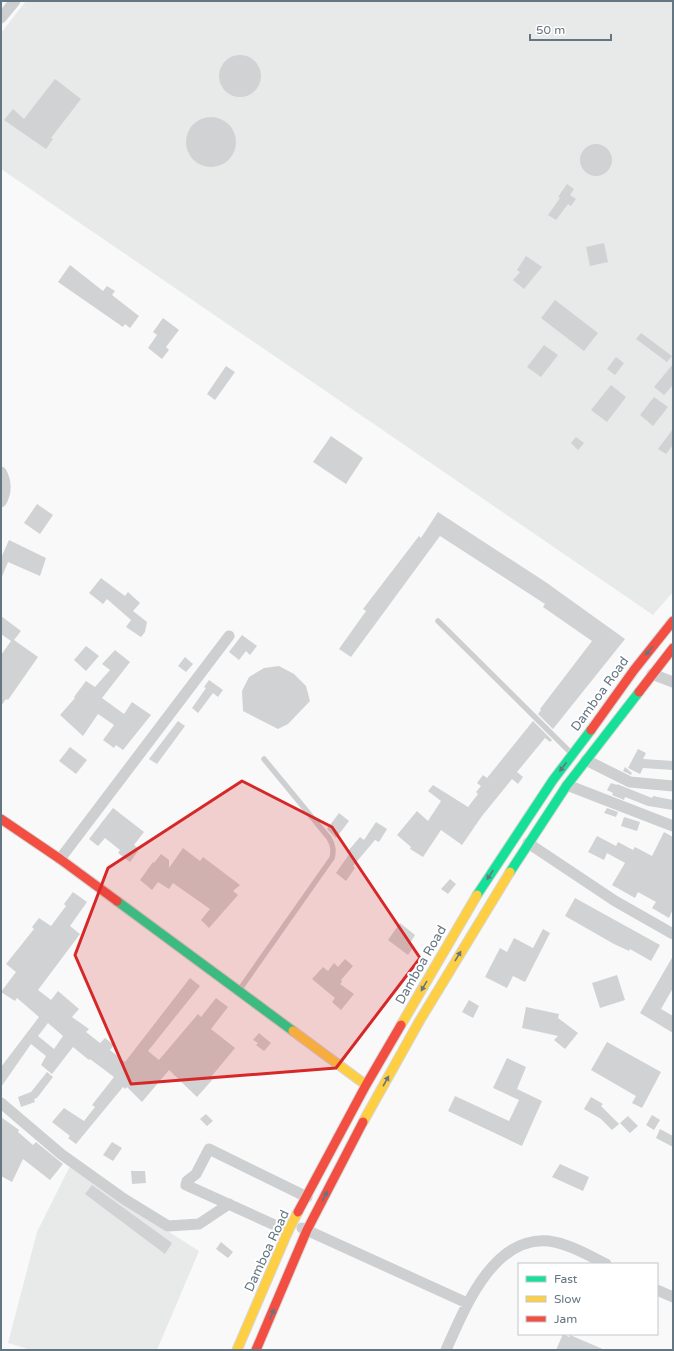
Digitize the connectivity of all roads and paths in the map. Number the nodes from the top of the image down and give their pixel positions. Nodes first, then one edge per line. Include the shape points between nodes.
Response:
1 (15, 1) edge
2 (1, 18) edge
3 (1, 472) edge
4 (1, 502) edge
5 (438, 621) dead end
6 (673, 621) edge
7 (229, 636) dead end
8 (673, 648) edge
9 (652, 674) junction
10 (673, 682) edge
11 (572, 754) junction
12 (264, 759) dead end
13 (586, 760) junction
14 (567, 785) junction
15 (673, 786) edge
16 (1, 819) edge
17 (673, 826) edge
18 (528, 843) junction
19 (60, 859) junction
20 (673, 934) edge
21 (239, 991) junction
22 (366, 1085) junction
23 (1, 1103) edge
24 (307, 1197) junction
25 (229, 1204) junction
26 (290, 1227) junction
27 (307, 1230) junction
28 (604, 1263) edge
29 (658, 1290) edge
30 (673, 1296) edge
31 (467, 1303) junction
32 (237, 1350) edge
33 (256, 1350) edge
34 (446, 1350) edge

1 - 2 street
3 - 4 street via 5,478 5,495
5 - 11 lane
6 -> 11 main road, Damboa Road
7 - 19 street
8 - 9 main road, Damboa Road
9 - 10 street
9 - 13 main road, Damboa Road
11 -> 22 main road, Damboa Road via 476,896
12 - 21 lane via 329,838 334,853
13 - 14 main road, Damboa Road
13 - 15 street via 630,782
14 - 17 street
14 - 18 main road, Damboa Road
16 - 19 main road
18 - 20 street via 615,901
27 -> 18 main road, Damboa Road via 361,1125 420,1020
19 - 21 main road
21 - 22 main road
22 - 24 main road, Damboa Road
23 - 25 street via 61,1154 124,1200 168,1226 199,1224
24 - 25 street via 209,1149 196,1174 187,1181 186,1186
24 - 26 main road, Damboa Road
25 - 26 street
26 - 27 street
26 - 32 main road, Damboa Road
27 - 31 street
33 -> 27 main road, Damboa Road
28 - 31 street via 576,1249 548,1241 526,1243 503,1256 480,1280
29 - 30 street
31 - 34 street

